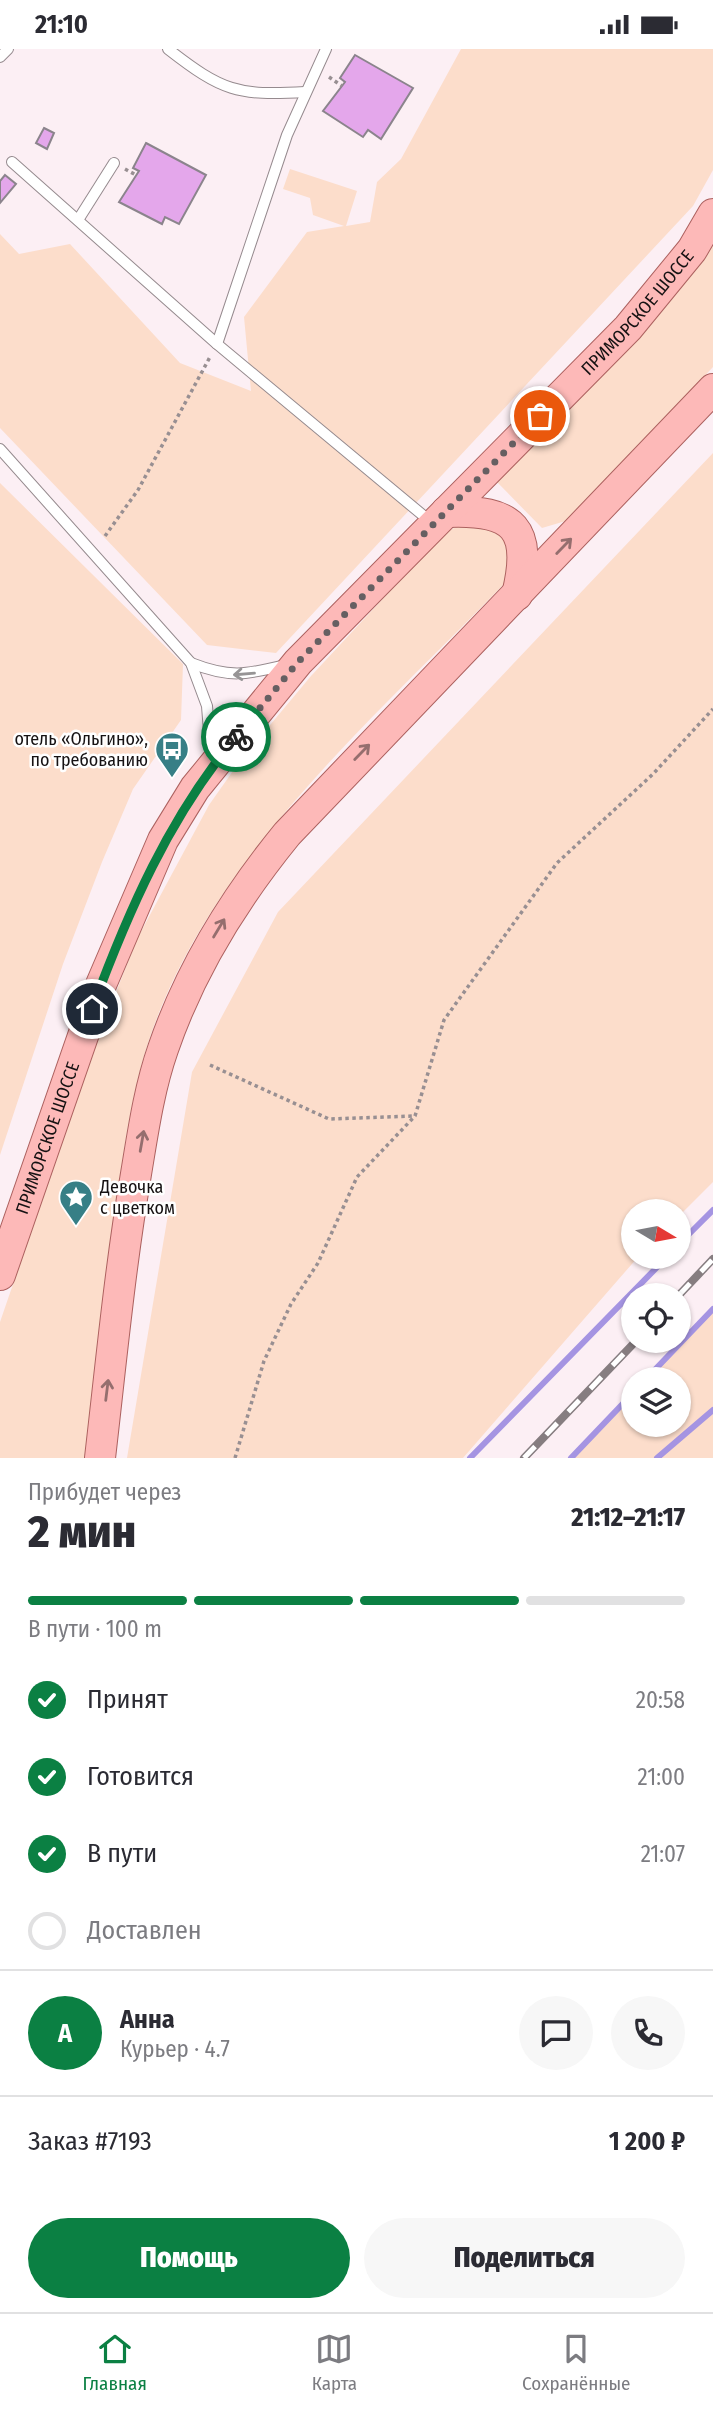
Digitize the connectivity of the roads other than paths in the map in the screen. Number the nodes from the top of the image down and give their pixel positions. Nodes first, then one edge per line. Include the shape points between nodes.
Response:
1 (8, 49) edge
2 (168, 49) edge
3 (323, 50) edge
4 (0, 57) edge
5 (305, 92) junction
6 (12, 162) dead end
7 (114, 163) dead end
8 (713, 214) edge
9 (78, 220) junction
10 (217, 344) junction
11 (713, 389) edge
12 (0, 449) edge
13 (440, 518) junction
14 (517, 595) junction
15 (298, 662) junction
16 (191, 663) junction
17 (210, 768) junction
18 (0, 1275) edge
19 (100, 1458) edge

1 - 4 lane
2 - 5 lane via 198,72 239,93
3 - 5 lane
5 - 10 lane
6 - 9 lane
7 - 9 lane
8 - 13 main road, ПРИМОРСКОЕ ШОССЕ via 692,250 628,328
9 - 10 lane
10 - 13 lane
14 -> 11 main road
12 - 16 lane
13 - 14 main road via 482,513 512,526 522,539 524,552
13 - 15 main road, ПРИМОРСКОЕ ШОССЕ
19 -> 14 main road via 126,1234 145,1119 163,1050 192,979 228,913 287,834
15 -> 16 lane via 246,675 219,674
15 - 17 main road, ПРИМОРСКОЕ ШОССЕ
16 - 17 lane via 208,706
17 - 18 main road, ПРИМОРСКОЕ ШОССЕ via 163,841 100,987

